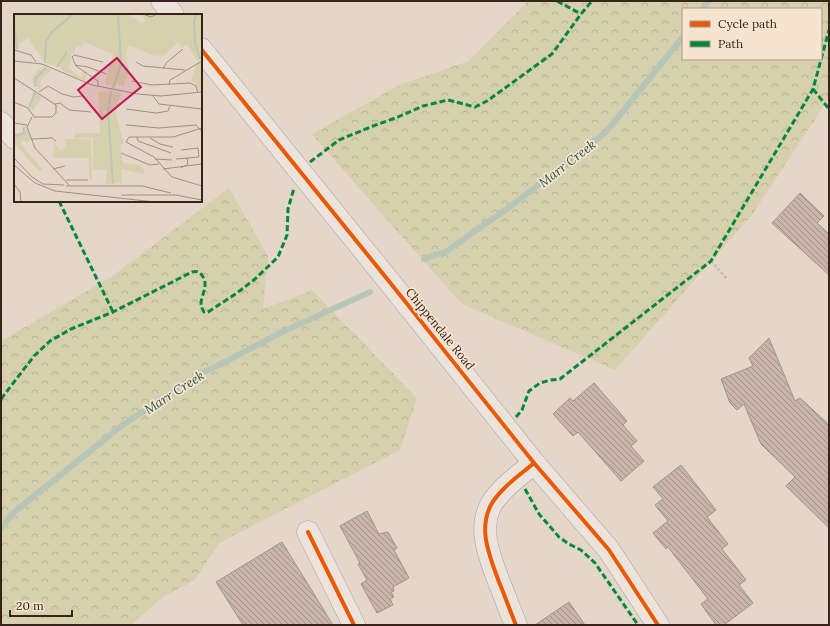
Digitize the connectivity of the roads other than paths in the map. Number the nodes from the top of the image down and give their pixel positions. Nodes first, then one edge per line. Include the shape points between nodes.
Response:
1 (162, 1) edge
2 (172, 14) edge
3 (202, 50) edge
4 (1, 123) edge
5 (14, 137) edge
6 (534, 463) junction
7 (308, 532) dead end
8 (354, 625) edge
9 (516, 625) edge
10 (658, 625) edge

1 - 2 street
3 - 6 street, Chippendale Road
4 - 5 street
6 - 9 street via 500,493 492,503 485,524 488,551
6 - 10 street, Chippendale Road via 609,550
7 - 8 street

